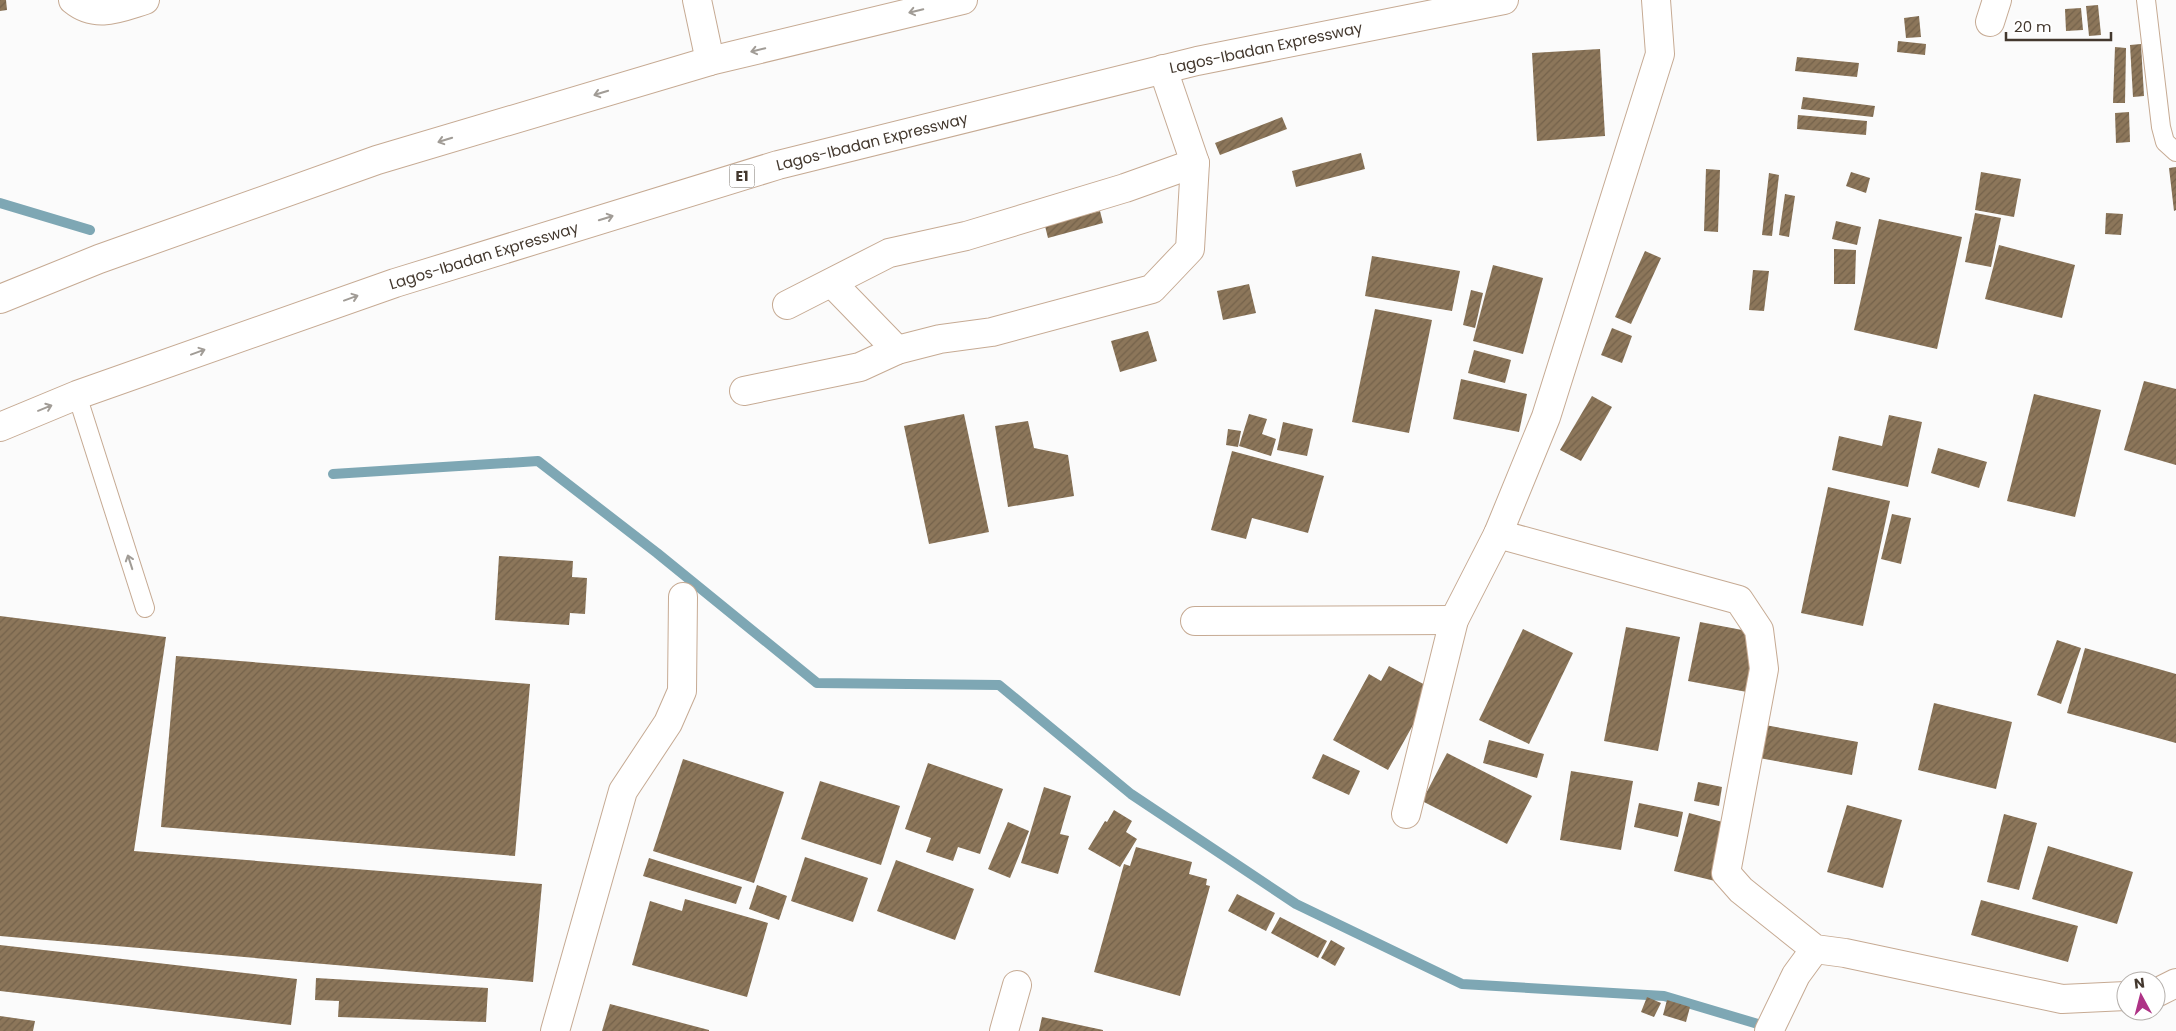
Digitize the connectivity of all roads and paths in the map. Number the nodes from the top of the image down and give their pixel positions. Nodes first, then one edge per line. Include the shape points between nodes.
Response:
1 (73, 0) edge
2 (145, 0) edge
3 (697, 0) edge
4 (963, 0) edge
5 (1504, 0) edge
6 (1656, 0) edge
7 (2146, 0) edge
8 (710, 61) junction
9 (1163, 69) junction
10 (2176, 152) edge
11 (1195, 163) junction
12 (832, 283) junction
13 (0, 299) edge
14 (787, 305) dead end
15 (897, 350) junction
16 (744, 391) dead end
17 (76, 395) junction
18 (0, 427) edge
19 (1498, 534) junction
20 (683, 597) dead end
21 (145, 608) dead end
22 (1454, 620) junction
23 (1195, 621) dead end
24 (1406, 814) dead end
25 (1815, 949) junction
26 (1017, 985) dead end
27 (2116, 996) edge
28 (555, 1031) edge
29 (1004, 1031) edge
30 (1769, 1031) edge

1 - 2 main road via 84,9 110,10
3 - 8 main road
4 -> 8 main road
5 - 9 main road, Lagos-Ibadan Expressway / E1
6 - 19 main road via 1660,54 1546,417
7 - 10 lane via 2160,127 2165,142
8 -> 13 main road via 377,160 99,258
9 - 11 main road
17 -> 9 main road, Lagos-Ibadan Expressway / E1 via 395,282 778,165
11 - 12 main road via 1125,188 966,236 889,254
11 - 15 main road via 1190,249 1152,289 992,332 940,339
12 - 14 main road
12 - 15 main road
15 - 16 main road via 860,367
18 -> 17 main road, Lagos-Ibadan Expressway / E1
21 -> 17 lane
19 - 22 main road
19 - 25 main road via 1739,600 1759,630 1764,669 1726,873 1741,890
20 - 28 main road via 682,691 668,723 623,791
22 - 23 main road
22 - 24 main road
25 - 27 main road via 2062,999
25 - 30 main road via 1796,975
26 - 29 main road

